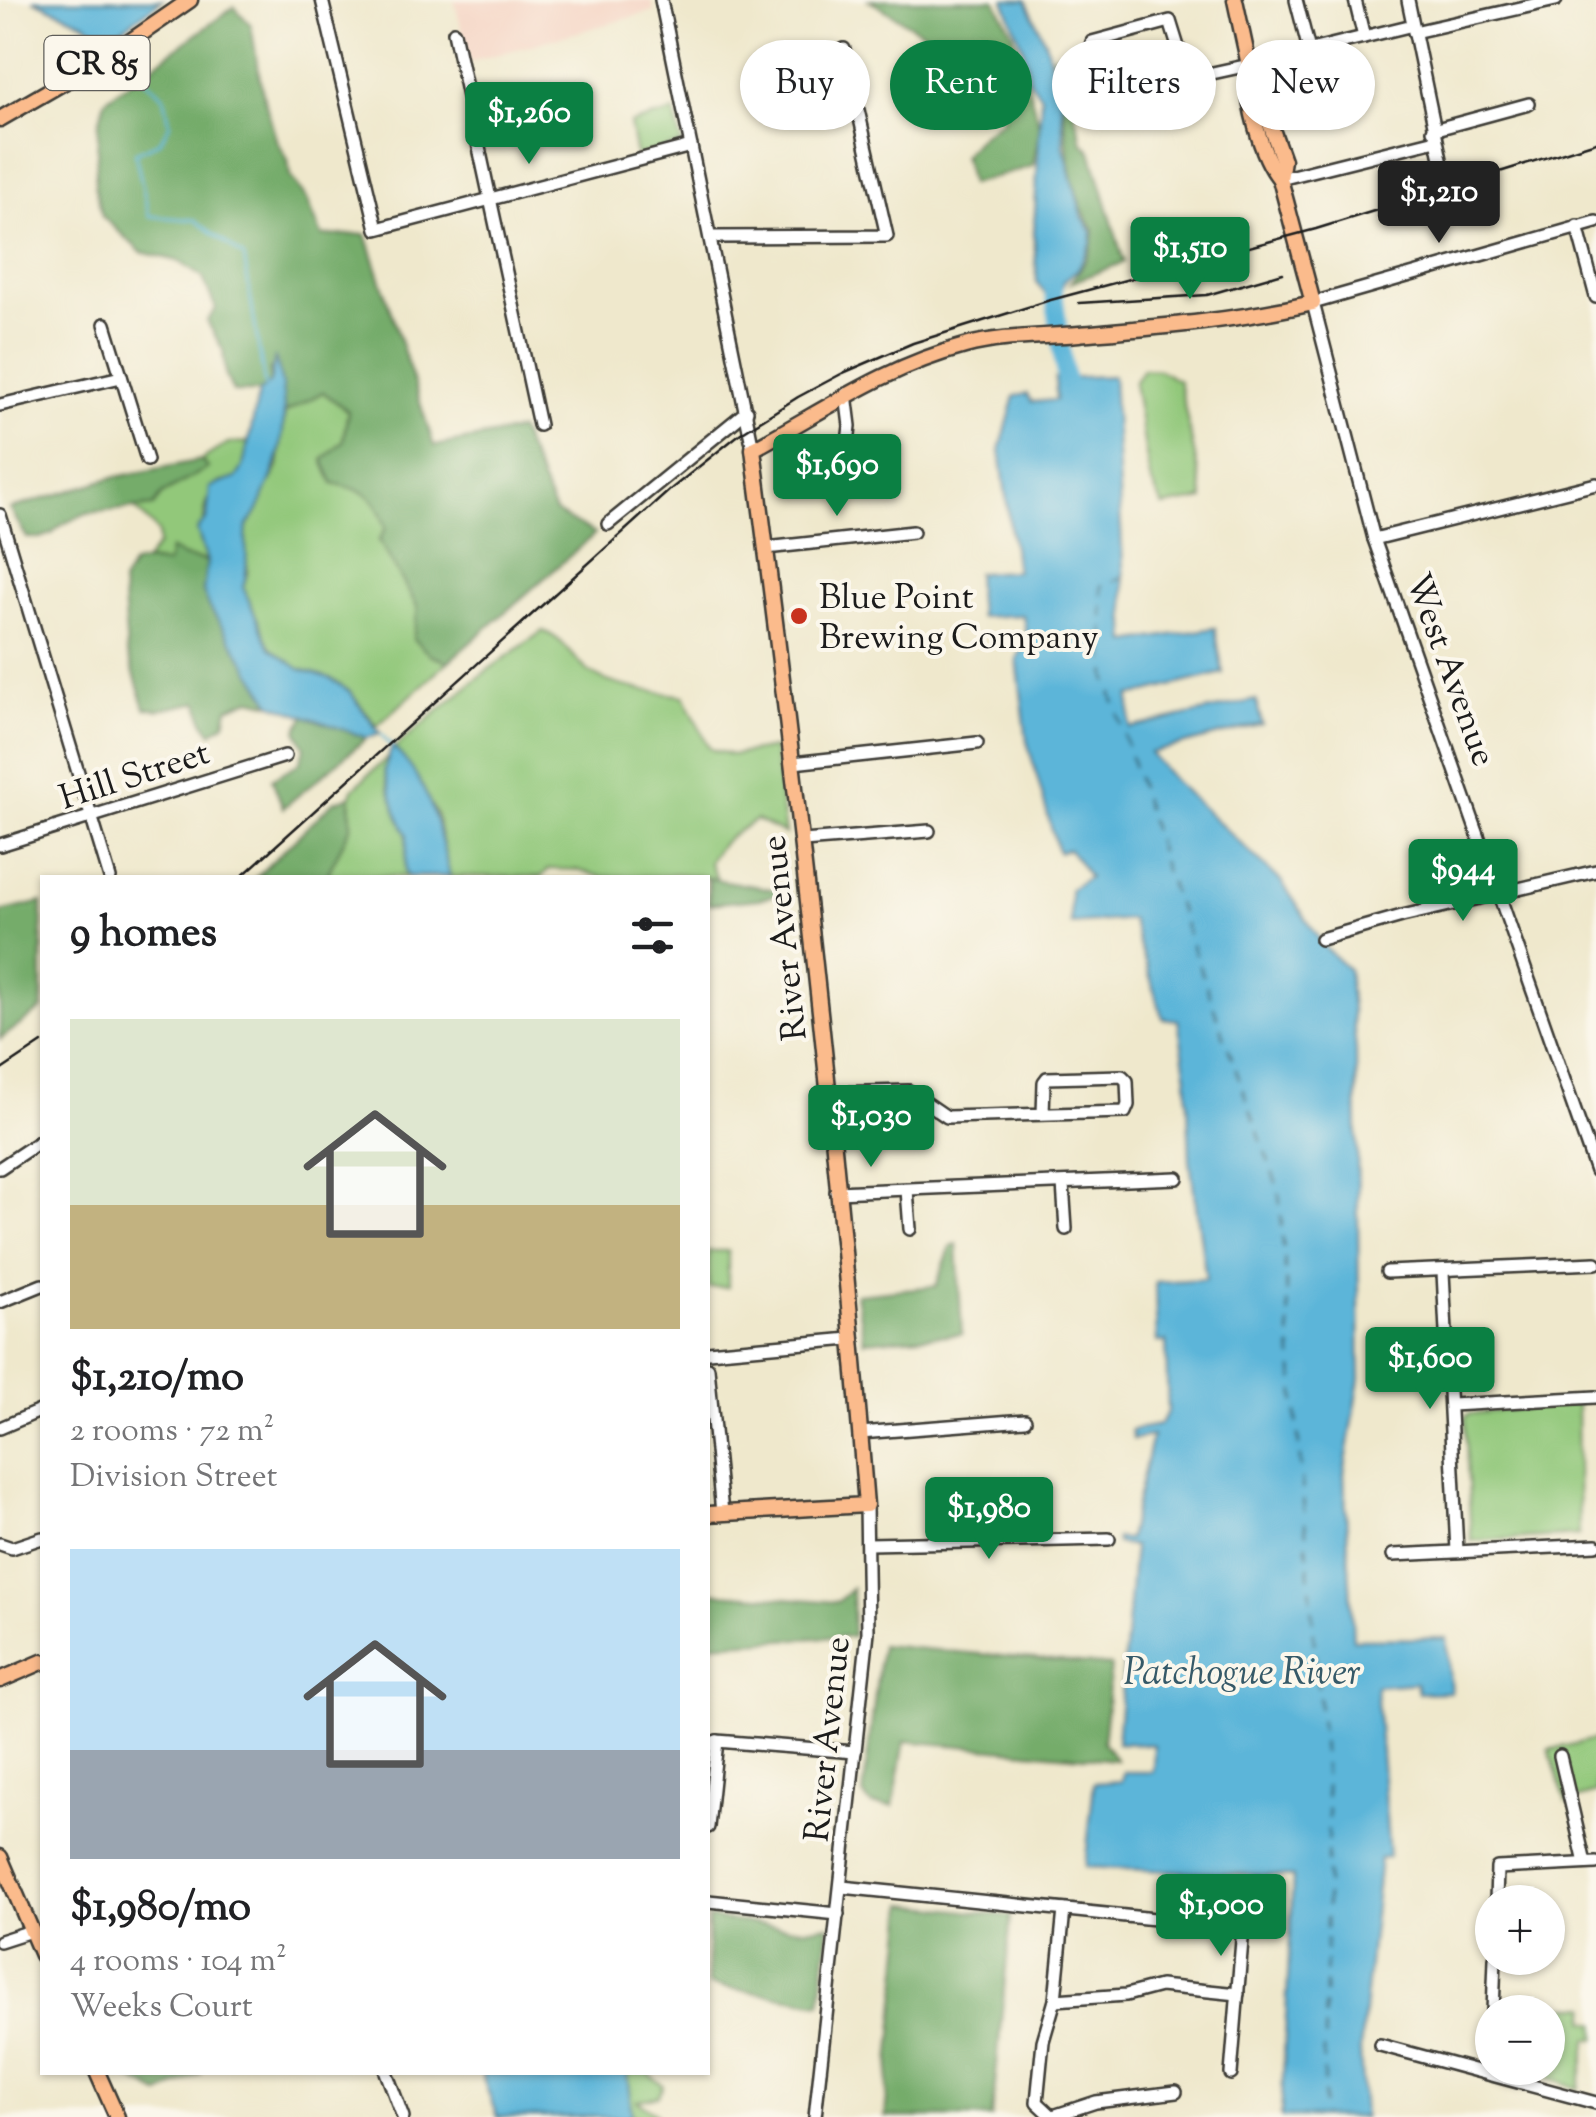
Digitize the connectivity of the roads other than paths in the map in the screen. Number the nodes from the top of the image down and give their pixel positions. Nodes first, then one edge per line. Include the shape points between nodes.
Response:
1 (190, 0) edge
2 (322, 0) edge
3 (661, 0) edge
4 (1235, 0) edge
5 (1296, 0) edge
6 (1356, 0) edge
7 (1408, 0) edge
8 (1556, 0) edge
9 (1413, 28) junction
10 (454, 32) dead end
11 (1364, 37) junction
12 (1099, 40) edge
13 (1176, 40) edge
14 (1243, 40) edge
15 (1307, 40) edge
16 (1352, 40) edge
17 (1528, 104) dead end
18 (0, 119) edge
19 (862, 130) edge
20 (1272, 130) edge
21 (1435, 135) junction
22 (691, 146) junction
23 (1442, 164) dead end
24 (1280, 178) junction
25 (490, 199) junction
26 (1596, 222) edge
27 (1577, 226) junction
28 (710, 238) junction
29 (1596, 296) edge
30 (1313, 303) junction
31 (105, 324) dead end
32 (122, 377) junction
33 (846, 394) junction
34 (0, 405) edge
35 (747, 411) junction
36 (539, 425) dead end
37 (753, 448) junction
38 (847, 451) dead end
39 (147, 460) dead end
40 (1596, 484) edge
41 (0, 516) edge
42 (608, 524) dead end
43 (913, 532) dead end
44 (1374, 539) junction
45 (766, 548) junction
46 (977, 743) dead end
47 (285, 756) dead end
48 (794, 763) junction
49 (92, 817) junction
50 (929, 832) dead end
51 (803, 841) junction
52 (0, 845) edge
53 (1596, 872) edge
54 (109, 875) edge
55 (1501, 895) junction
56 (1321, 939) dead end
57 (828, 1093) junction
58 (1042, 1114) junction
59 (40, 1141) edge
60 (0, 1168) edge
61 (1596, 1171) edge
62 (1177, 1178) dead end
63 (1062, 1184) junction
64 (907, 1190) junction
65 (836, 1192) junction
66 (910, 1229) dead end
67 (1066, 1230) dead end
68 (1596, 1263) edge
69 (1387, 1272) dead end
70 (1442, 1272) junction
71 (40, 1286) edge
72 (0, 1302) edge
73 (850, 1340) junction
74 (710, 1352) edge
75 (1596, 1397) edge
76 (1450, 1405) junction
77 (710, 1409) edge
78 (40, 1411) edge
79 (1025, 1420) dead end
80 (0, 1428) edge
81 (860, 1433) junction
82 (866, 1505) junction
83 (715, 1513) edge
84 (40, 1539) edge
85 (1109, 1540) dead end
86 (0, 1544) edge
87 (868, 1544) junction
88 (1596, 1546) edge
89 (1458, 1550) junction
90 (1393, 1555) dead end
91 (40, 1663) edge
92 (0, 1680) edge
93 (712, 1743) edge
94 (855, 1752) junction
95 (1560, 1756) dead end
96 (710, 1786) edge
97 (0, 1857) edge
98 (1591, 1863) edge
99 (1496, 1885) edge
100 (842, 1887) junction
101 (710, 1901) edge
102 (1064, 1910) junction
103 (838, 1914) junction
104 (31, 1930) junction
105 (0, 1941) edge
106 (40, 1950) edge
107 (1238, 1994) junction
108 (1055, 2000) junction
109 (1380, 2045) dead end
110 (1475, 2070) edge
111 (1231, 2074) dead end
112 (97, 2075) edge
113 (387, 2075) edge
114 (1529, 2085) edge
115 (1176, 2092) dead end
116 (1596, 2103) edge
117 (117, 2117) edge
118 (403, 2117) edge
119 (815, 2117) edge
120 (1053, 2117) edge

1 - 18 main road, CR 85
2 - 25 street via 376,228
3 - 22 street, River Avenue
4 - 14 main road, West Avenue
5 - 15 street
6 - 11 street
7 - 9 street
8 - 9 street
9 - 11 street
9 - 21 street
10 - 25 street
11 - 16 street
12 - 13 street via 1170,20
17 - 21 street
19 - 28 street via 886,236
20 - 24 main road, West Avenue via 1283,160
21 - 23 street
21 - 24 street
22 - 25 street
22 - 28 street, River Avenue
24 - 30 main road, West Avenue
25 - 36 street
26 - 27 street
27 - 29 street
27 - 30 street
28 - 35 street, River Avenue
30 - 33 main road via 1240,318 969,344 911,362
30 - 44 street, West Avenue
31 - 32 street
32 - 34 street
32 - 39 street
33 - 37 main road
33 - 38 street
35 - 37 street, River Avenue
35 - 42 street
37 - 45 main road, River Avenue
40 - 44 street
41 - 49 street
43 - 45 street
44 - 55 street, West Avenue
45 - 48 main road, River Avenue
46 - 48 street
47 - 49 street, Hill Street
48 - 51 main road, River Avenue
49 - 52 street, Hill Street
49 - 54 street
50 - 51 street
51 - 57 main road, River Avenue
53 - 55 street
55 - 56 street
55 - 61 street, West Avenue
57 - 58 street via 910,1091 947,1117
57 - 65 main road, River Avenue
58 - 58 street via 1125,1112 1127,1081 1047,1078
59 - 60 street
62 - 63 street
63 - 64 street
63 - 67 street
64 - 65 street
64 - 66 street
65 - 73 main road, River Avenue
68 - 70 street
69 - 70 street
70 - 76 street
71 - 72 street
73 - 74 street
73 - 81 main road, River Avenue
75 - 76 street
76 - 89 street
77 - 83 street
78 - 80 street
79 - 81 street
81 - 82 main road, River Avenue
82 - 83 main road
82 - 87 street, River Avenue
84 - 86 street via 12,1548
85 - 87 street
87 - 94 street, River Avenue via 868,1632
88 - 89 street
89 - 90 street
91 - 92 main road
93 - 94 street
93 - 96 street
94 - 100 street, River Avenue
95 - 98 street
97 - 104 main road
98 - 99 street via 1497,1868
100 - 102 street
100 - 103 street, River Avenue
101 - 103 street
102 - 107 street via 1243,1928
102 - 108 street
103 - 119 street, River Avenue
104 - 105 street
104 - 106 main road
107 - 108 street via 1160,1986
107 - 111 street
108 - 120 street via 1037,2102
109 - 110 street
112 - 117 main road
113 - 118 street
114 - 116 street
115 - 120 street via 1096,2102

